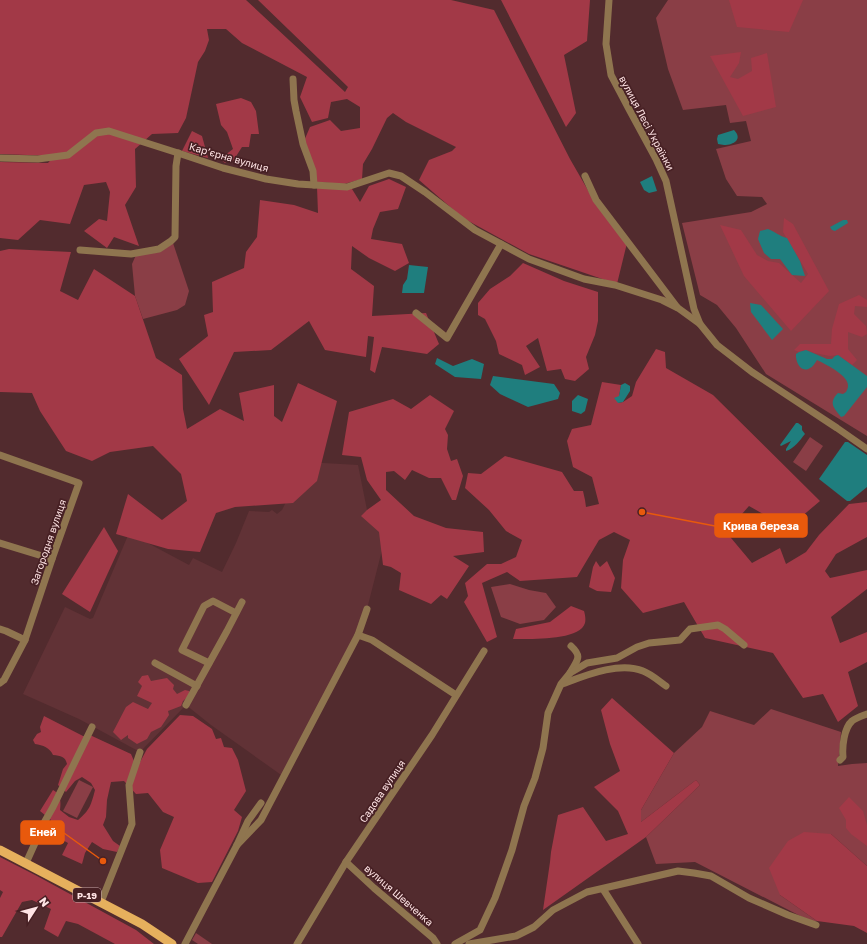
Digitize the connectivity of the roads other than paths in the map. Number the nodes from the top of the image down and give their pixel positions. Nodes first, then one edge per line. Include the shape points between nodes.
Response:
1 (609, 0) edge
2 (293, 79) dead end
3 (178, 153) junction
4 (0, 158) edge
5 (585, 176) dead end
6 (314, 185) junction
7 (501, 244) junction
8 (80, 250) dead end
9 (694, 305) junction
10 (680, 310) junction
11 (416, 314) dead end
12 (700, 324) junction
13 (867, 449) edge
14 (0, 455) edge
15 (0, 543) edge
16 (52, 559) junction
17 (242, 602) dead end
18 (367, 609) dead end
19 (236, 613) junction
20 (0, 629) edge
21 (358, 635) junction
22 (25, 640) junction
23 (744, 645) dead end
24 (571, 646) dead end
25 (484, 651) dead end
26 (155, 663) dead end
27 (209, 664) junction
28 (570, 673) junction
29 (0, 683) edge
30 (561, 684) junction
31 (197, 686) junction
32 (666, 686) dead end
33 (456, 695) junction
34 (186, 704) dead end
35 (867, 714) edge
36 (92, 727) dead end
37 (140, 752) dead end
38 (840, 760) dead end
39 (261, 803) dead end
40 (237, 845) junction
41 (0, 850) edge
42 (346, 862) junction
43 (26, 863) junction
44 (603, 888) junction
45 (101, 902) junction
46 (816, 925) dead end
47 (480, 930) junction
48 (485, 942) junction
49 (172, 944) edge
50 (185, 944) edge
51 (297, 944) edge
52 (437, 944) edge
53 (455, 944) edge
54 (469, 944) edge
55 (638, 944) edge

1 - 9 street, вулиця Лесі Українки via 606,44 611,75 666,181
2 - 6 street via 302,144 313,171
3 - 4 street via 109,131 96,133 68,155 38,159
3 - 6 street, Карʼєрна вулиця via 266,179
3 - 8 street, Карʼєрна вулиця via 175,237 171,241 160,249 131,254
5 - 10 street via 596,200
6 - 7 street, Карʼєрна вулиця via 347,187 388,173 401,176 475,230
7 - 10 street, вулиця Лесі Українки via 529,258 584,278 662,300
7 - 11 street via 446,338
9 - 10 street via 689,310
9 - 12 street, вулиця Лесі Українки
10 - 12 street, вулиця Лесі Українки
12 - 13 street, вулиця Лесі Українки via 716,345 752,372
14 - 16 street, Загородня вулиця via 79,483
15 - 16 street
16 - 22 street, Загородня вулиця
17 - 19 street
18 - 21 street
19 - 27 street
19 - 27 street via 214,601 204,606 182,650
20 - 22 street
21 - 33 street via 372,640
21 - 40 street via 261,820
22 - 29 street, Загородня вулиця
23 - 28 street via 718,625 690,629 680,640 649,643 617,658 587,663
24 - 28 street via 578,658
25 - 33 street, Садова вулиця
26 - 31 street
27 - 31 street
28 - 30 street
30 - 32 street via 608,669 630,667 643,671
30 - 47 street via 548,713 543,748 512,850 495,898
31 - 34 street
33 - 42 street, Садова вулиця
35 - 38 street via 852,721 848,726 843,757
36 - 43 street
37 - 45 street via 129,785 132,824
39 - 40 street via 248,821
40 - 50 street
41 - 43 main road, Р-19
42 - 51 street, Садова вулиця
42 - 52 street, вулиця Шевченка
43 - 45 main road, Р-19
44 - 46 street via 678,871 712,876 749,898
44 - 48 street via 587,892 567,902 553,910 534,927 516,936
44 - 55 street
45 - 49 main road, Р-19
47 - 48 street
47 - 53 street
48 - 54 street

